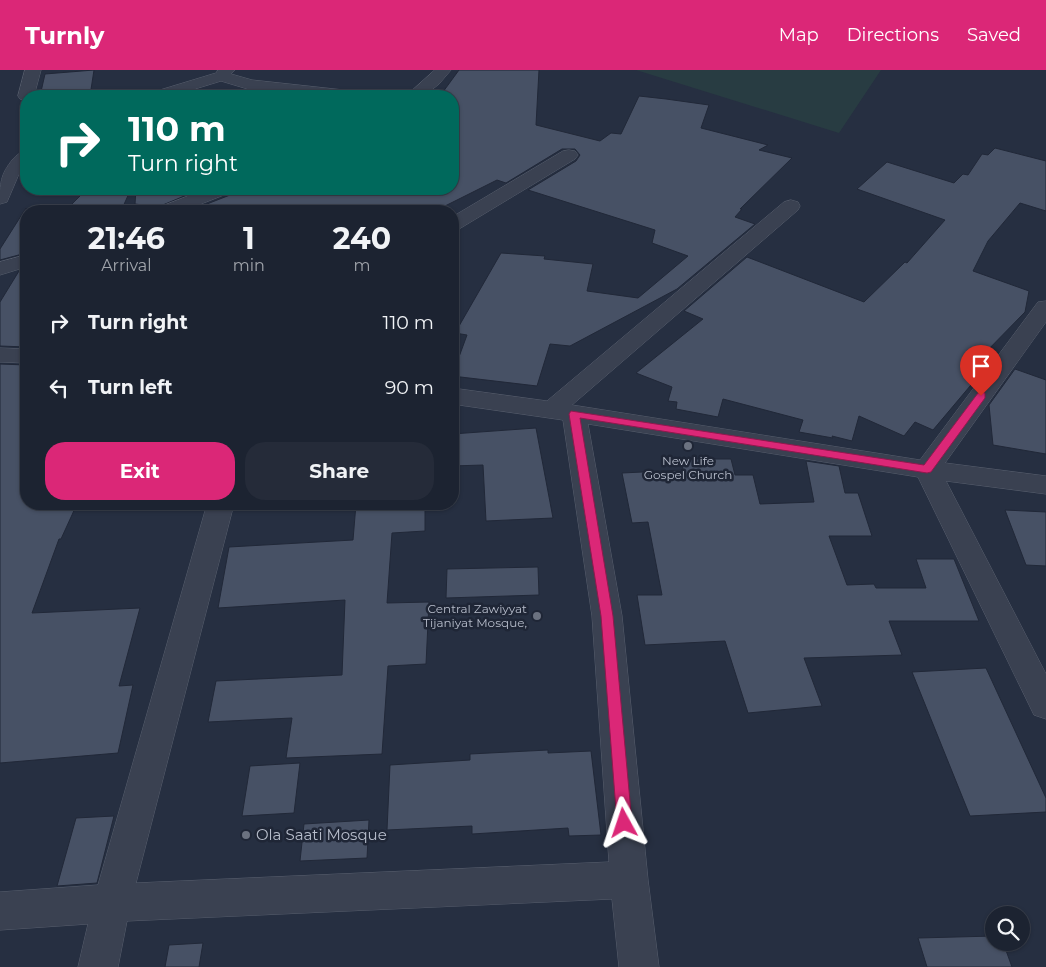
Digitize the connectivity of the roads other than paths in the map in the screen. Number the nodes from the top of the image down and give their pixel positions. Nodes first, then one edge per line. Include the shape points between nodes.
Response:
1 (33, 70) edge
2 (442, 70) edge
3 (224, 73) edge
4 (28, 90) edge
5 (174, 90) edge
6 (297, 90) edge
7 (423, 90) edge
8 (570, 155) dead end
9 (20, 162) edge
10 (207, 195) edge
11 (0, 198) edge
12 (182, 205) edge
13 (791, 206) dead end
14 (459, 221) edge
15 (20, 264) edge
16 (0, 269) edge
17 (1046, 307) edge
18 (0, 355) edge
19 (20, 356) edge
20 (459, 397) edge
21 (563, 412) junction
22 (927, 469) junction
23 (1046, 485) edge
24 (218, 510) edge
25 (1046, 705) edge
26 (629, 880) junction
27 (112, 903) junction
28 (0, 911) edge
29 (98, 967) edge
30 (639, 967) edge

1 - 4 street
2 - 7 street via 434,82
3 - 5 street
3 - 6 street via 251,85
8 - 14 street
9 - 11 street via 11,172
10 - 12 street
13 - 21 street
15 - 16 street
17 - 22 street
18 - 19 street
20 - 21 street
21 - 22 street
21 - 26 street via 607,616
22 - 23 street
22 - 25 street
24 - 27 street
26 - 27 street
26 - 30 street
27 - 28 street
27 - 29 street

